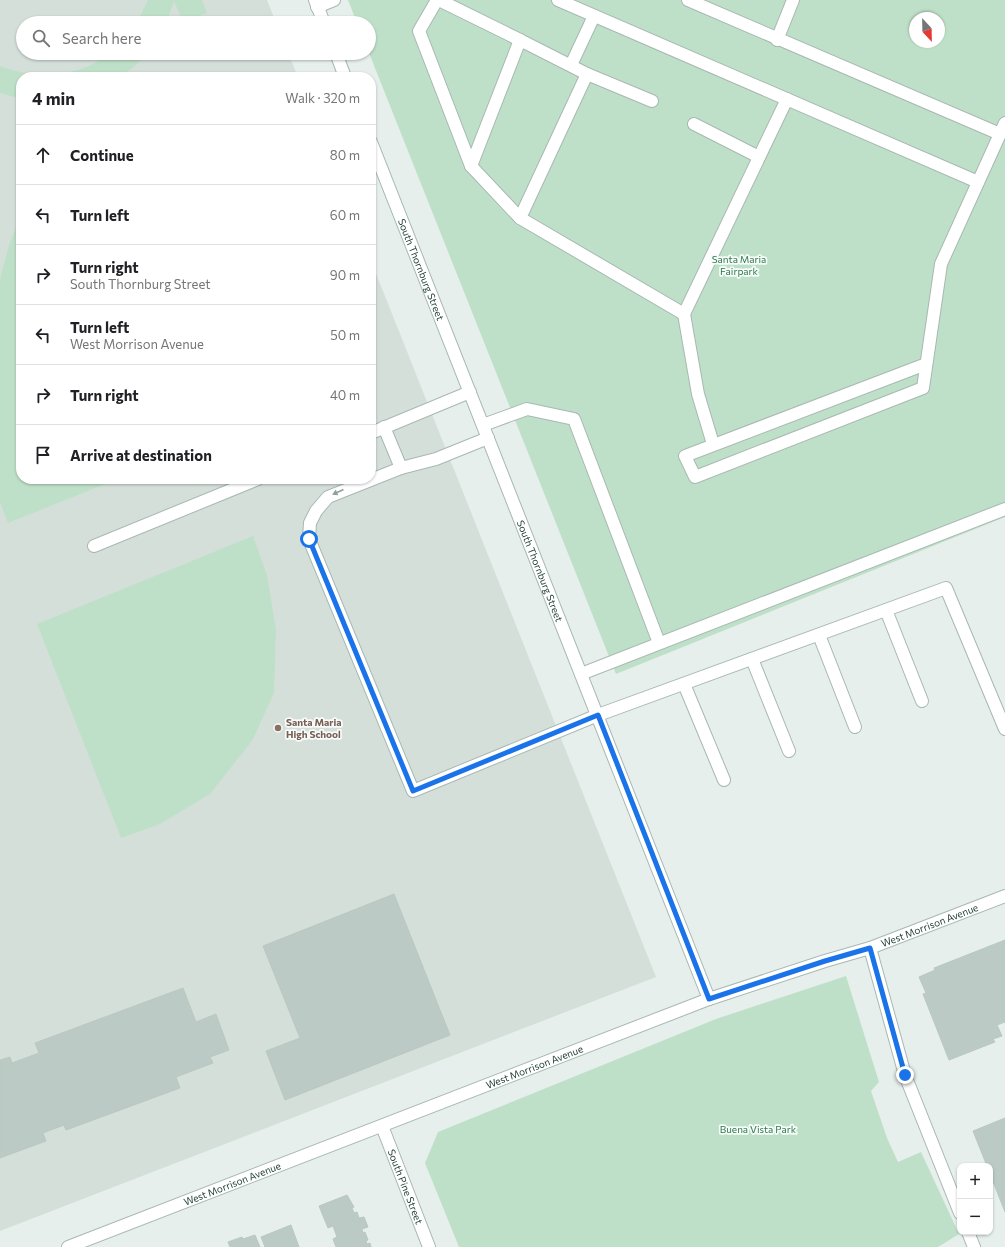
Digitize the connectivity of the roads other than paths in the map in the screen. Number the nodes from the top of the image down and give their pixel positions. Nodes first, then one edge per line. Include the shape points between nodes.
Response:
1 (334, 0) edge
2 (438, 0) edge
3 (558, 0) edge
4 (688, 0) edge
5 (793, 0) edge
6 (316, 3) edge
7 (321, 16) edge
8 (594, 16) junction
9 (520, 40) junction
10 (777, 40) junction
11 (339, 60) edge
12 (571, 66) junction
13 (343, 72) edge
14 (586, 74) junction
15 (787, 100) junction
16 (652, 101) dead end
17 (1005, 123) edge
18 (694, 124) dead end
19 (1000, 134) junction
20 (376, 155) edge
21 (759, 157) junction
22 (471, 166) junction
23 (978, 182) junction
24 (520, 218) junction
25 (684, 314) junction
26 (926, 364) junction
27 (470, 392) junction
28 (483, 426) junction
29 (384, 427) junction
30 (376, 430) edge
31 (488, 438) junction
32 (713, 444) junction
33 (401, 468) junction
34 (376, 478) edge
35 (246, 484) edge
36 (361, 484) edge
37 (1005, 509) edge
38 (94, 546) dead end
39 (886, 610) junction
40 (819, 635) junction
41 (660, 643) junction
42 (752, 659) junction
43 (581, 674) junction
44 (684, 684) junction
45 (922, 701) dead end
46 (598, 715) junction
47 (855, 727) dead end
48 (1005, 730) edge
49 (789, 751) dead end
50 (724, 780) dead end
51 (1005, 896) edge
52 (870, 948) junction
53 (709, 999) junction
54 (382, 1126) junction
55 (957, 1205) edge
56 (969, 1235) edge
57 (68, 1247) edge
58 (429, 1247) edge
59 (974, 1247) edge

1 - 6 street
2 - 9 street
2 - 22 street via 419,31
3 - 8 street
4 - 10 street
5 - 10 street
6 - 7 street
8 - 12 street
8 - 15 street
9 - 12 street
9 - 22 street
10 - 19 street
11 - 13 street
12 - 14 street
14 - 16 street
14 - 24 street
15 - 21 street
15 - 23 street
17 - 19 street
18 - 21 street
19 - 23 street
20 - 27 street, South Thornburg Street
21 - 25 street
22 - 24 street
23 - 26 street via 941,264
24 - 25 street
25 - 32 street via 698,394
26 - 32 street
26 - 32 street via 923,388 695,477 685,456
27 - 28 street, South Thornburg Street
27 - 29 street
28 - 31 street, South Thornburg Street
28 - 41 street via 527,410 574,419
29 - 30 street
29 - 33 street
31 - 33 street via 436,459
31 - 43 street, South Thornburg Street
33 -> 34 street
35 - 38 street
36 -> 46 street via 328,497 310,523 309,539 413,791
37 - 41 street
39 - 40 street
39 - 45 street
39 - 48 street via 946,588
40 - 42 street
40 - 47 street
41 - 43 street
42 - 44 street
42 - 49 street
43 - 46 street, South Thornburg Street
44 - 46 street
44 - 50 street
46 - 53 street, South Thornburg Street
51 - 52 street, West Morrison Avenue
52 - 53 street, West Morrison Avenue
52 - 55 street via 905,1075
53 - 54 street, West Morrison Avenue
54 - 57 street, West Morrison Avenue
54 - 58 street, South Pine Street
56 - 59 street

